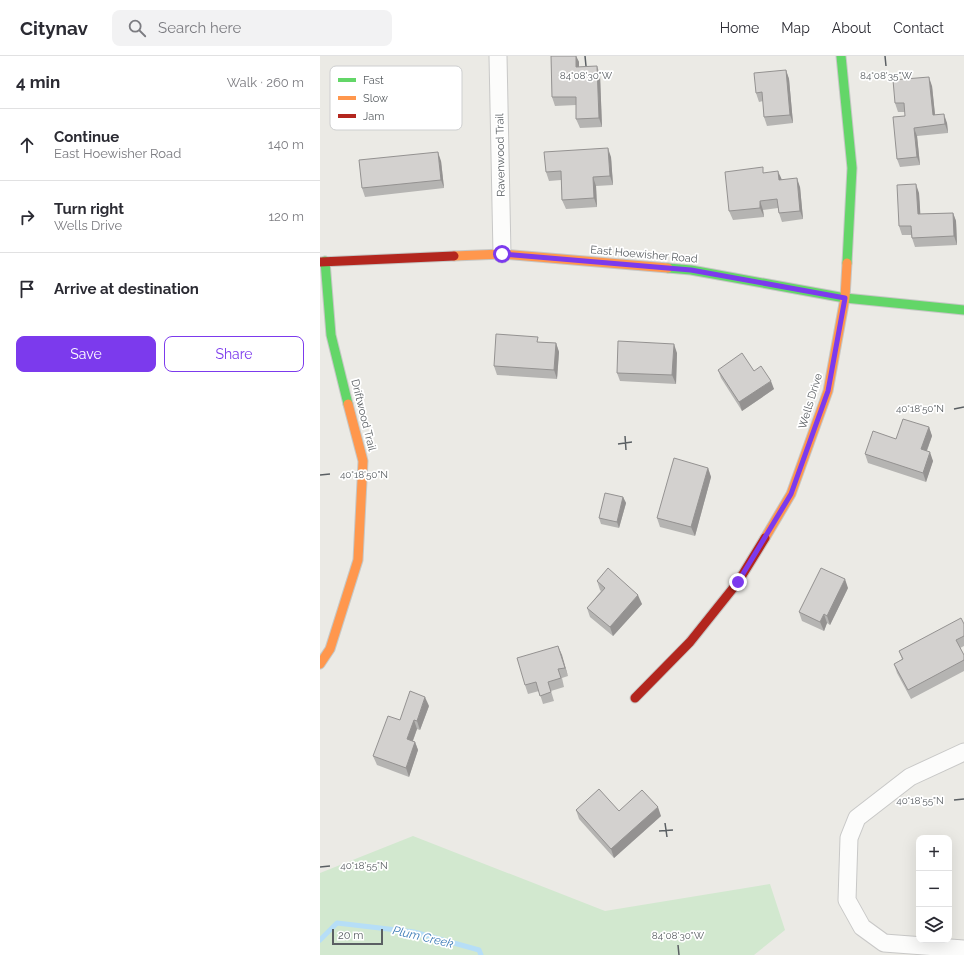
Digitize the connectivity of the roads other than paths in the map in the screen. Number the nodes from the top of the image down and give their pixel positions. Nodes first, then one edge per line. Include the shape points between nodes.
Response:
1 (498, 56) edge
2 (842, 56) edge
3 (502, 254) junction
4 (323, 262) edge
5 (845, 298) junction
6 (964, 310) edge
7 (320, 664) edge
8 (635, 698) dead end
9 (964, 752) edge
10 (964, 949) edge

1 - 3 street, Ravenwood Trail
2 - 5 street, Wells Drive via 852,168
3 - 4 street, East Hoewisher Road
3 - 5 street, East Hoewisher Road via 691,270
4 - 7 street, Driftwood Trail via 331,335 363,461 358,560 330,649
5 - 6 street, East Hoewisher Road
5 - 8 street, Wells Drive via 828,391 791,494 738,582 690,642
9 - 10 street via 910,778 856,818 849,838 847,900 862,927 884,943

